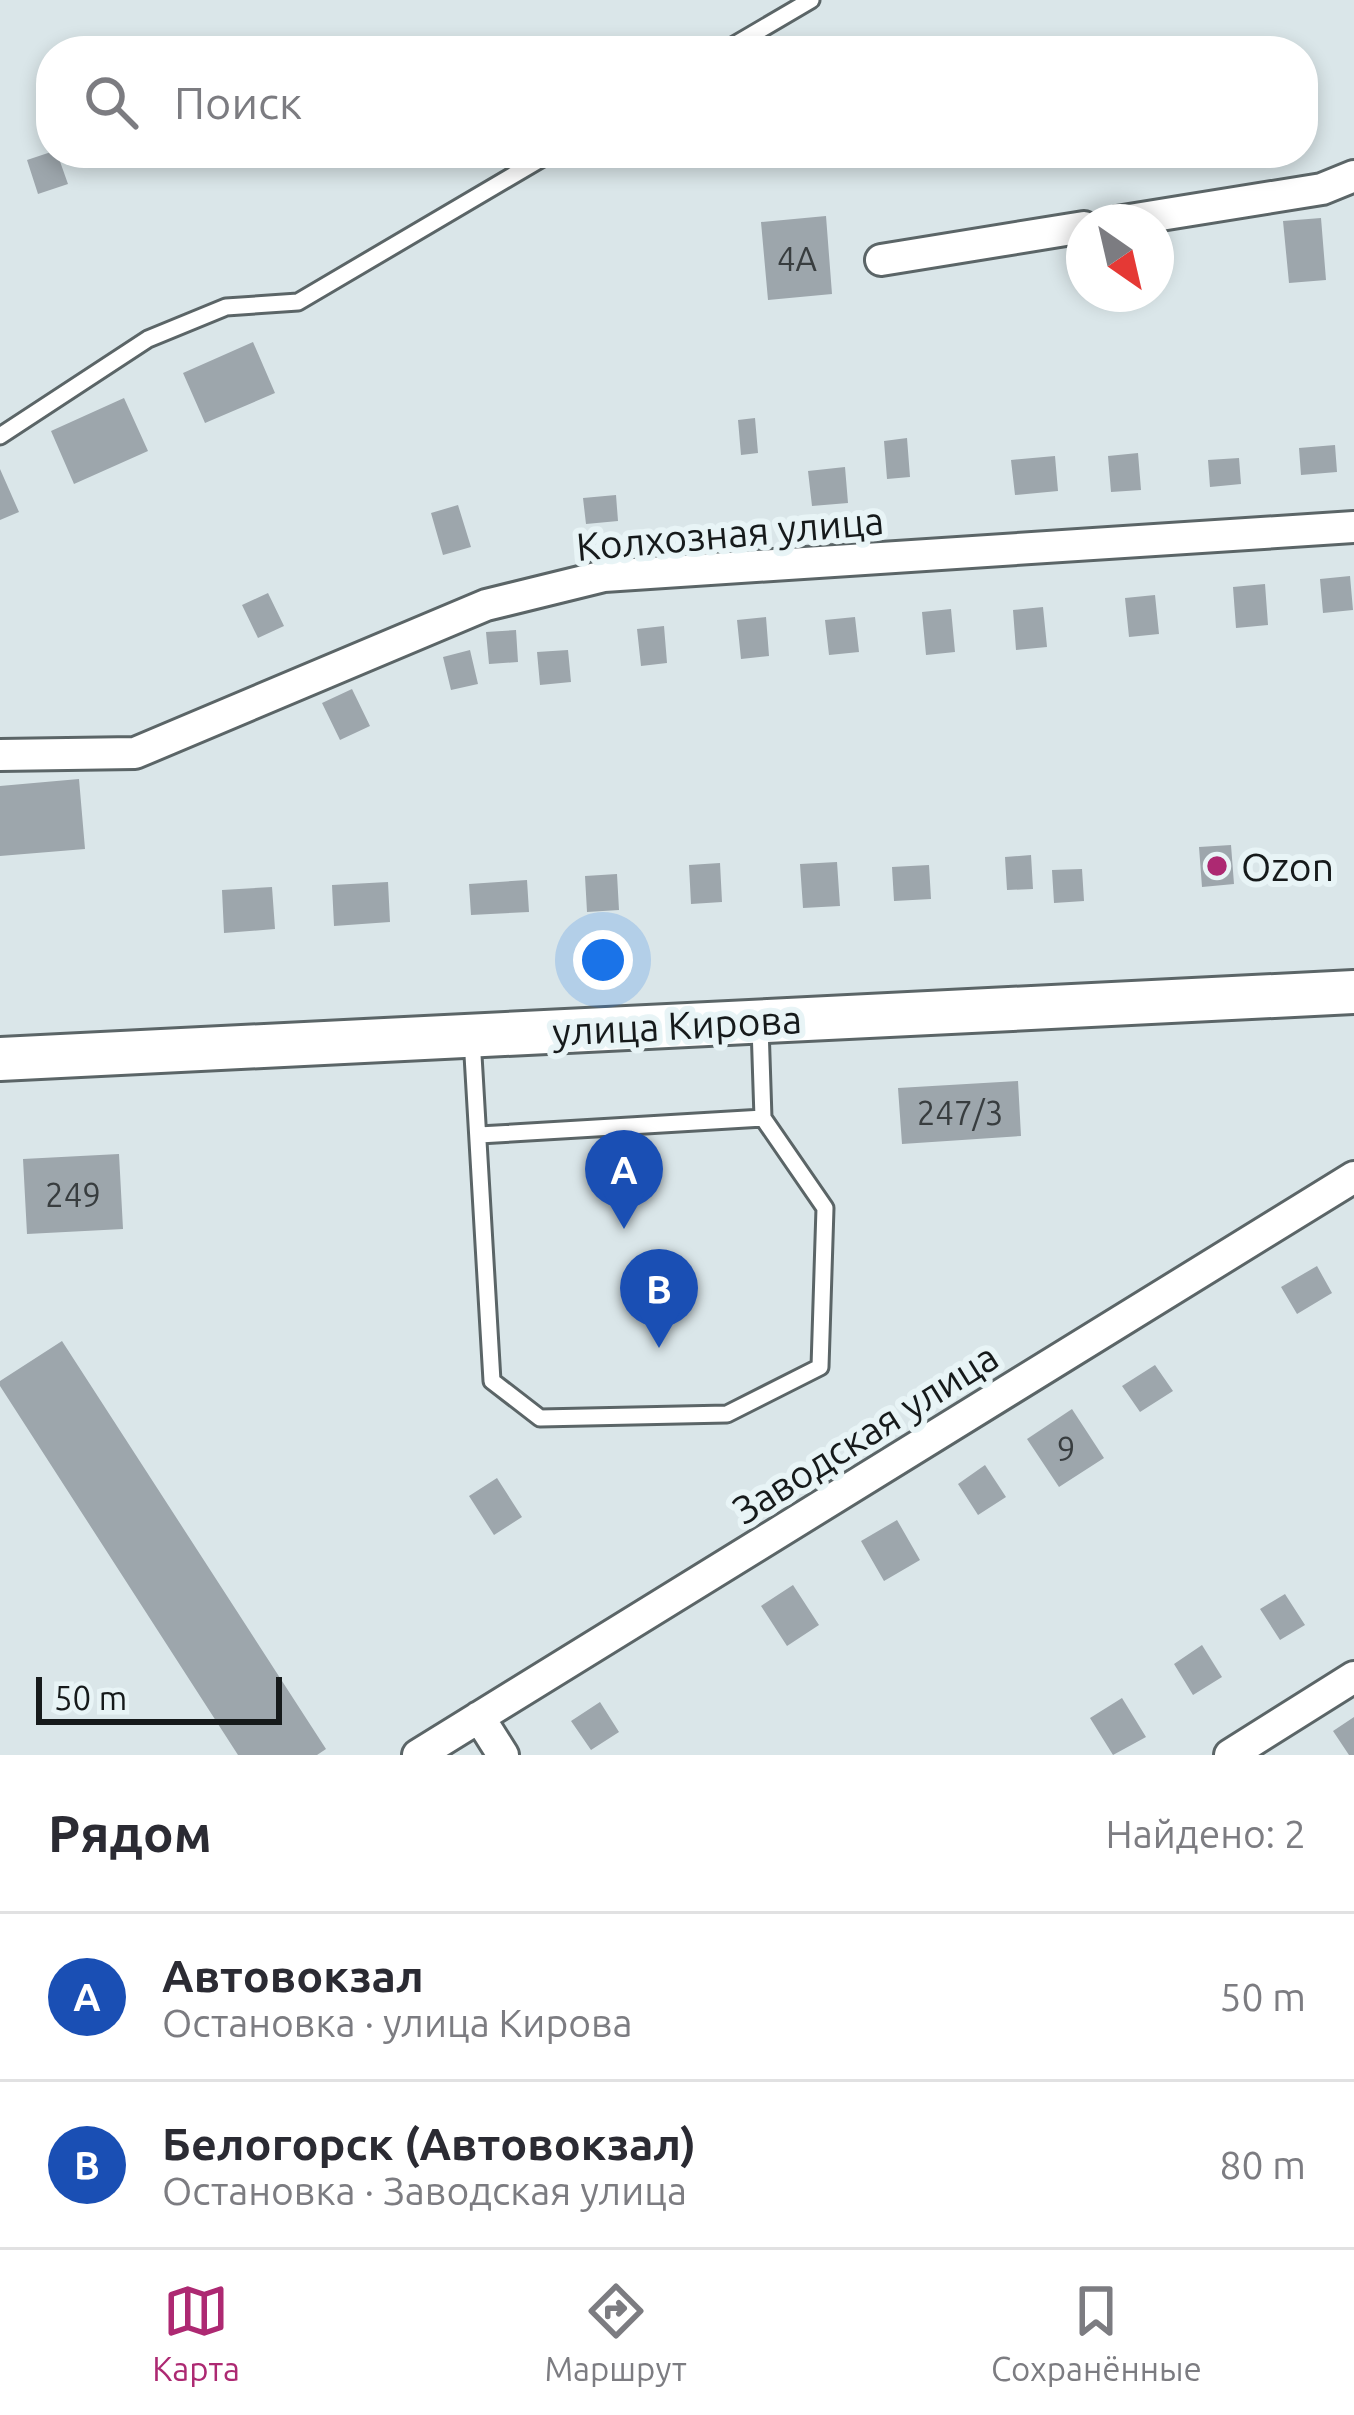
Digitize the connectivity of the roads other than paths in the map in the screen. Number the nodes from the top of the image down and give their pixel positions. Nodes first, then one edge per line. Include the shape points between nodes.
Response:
1 (811, 0) edge
2 (750, 36) edge
3 (526, 168) edge
4 (1354, 176) edge
5 (1174, 213) edge
6 (1066, 230) edge
7 (881, 260) dead end
8 (0, 436) edge
9 (1354, 527) edge
10 (0, 755) edge
11 (1354, 992) edge
12 (760, 1021) junction
13 (472, 1035) junction
14 (0, 1059) edge
15 (763, 1118) junction
16 (478, 1135) junction
17 (1354, 1177) edge
18 (1354, 1677) edge
19 (478, 1717) junction
20 (418, 1755) edge
21 (503, 1755) edge
22 (1230, 1755) edge

1 - 2 lane
3 - 8 lane via 298,302 226,307 148,339
4 - 5 street via 1322,189
6 - 7 street
9 - 10 street, Колхозная улица via 604,576 486,604 135,753
11 - 12 main road, улица Кирова
12 - 13 main road, улица Кирова
12 - 15 lane
13 - 14 main road, улица Кирова
13 - 16 lane
15 - 16 lane
15 - 16 lane via 825,1208 820,1367 727,1414 540,1418 492,1381
17 - 19 street, Заводская улица
18 - 22 street
19 - 20 street, Заводская улица
19 - 21 street

